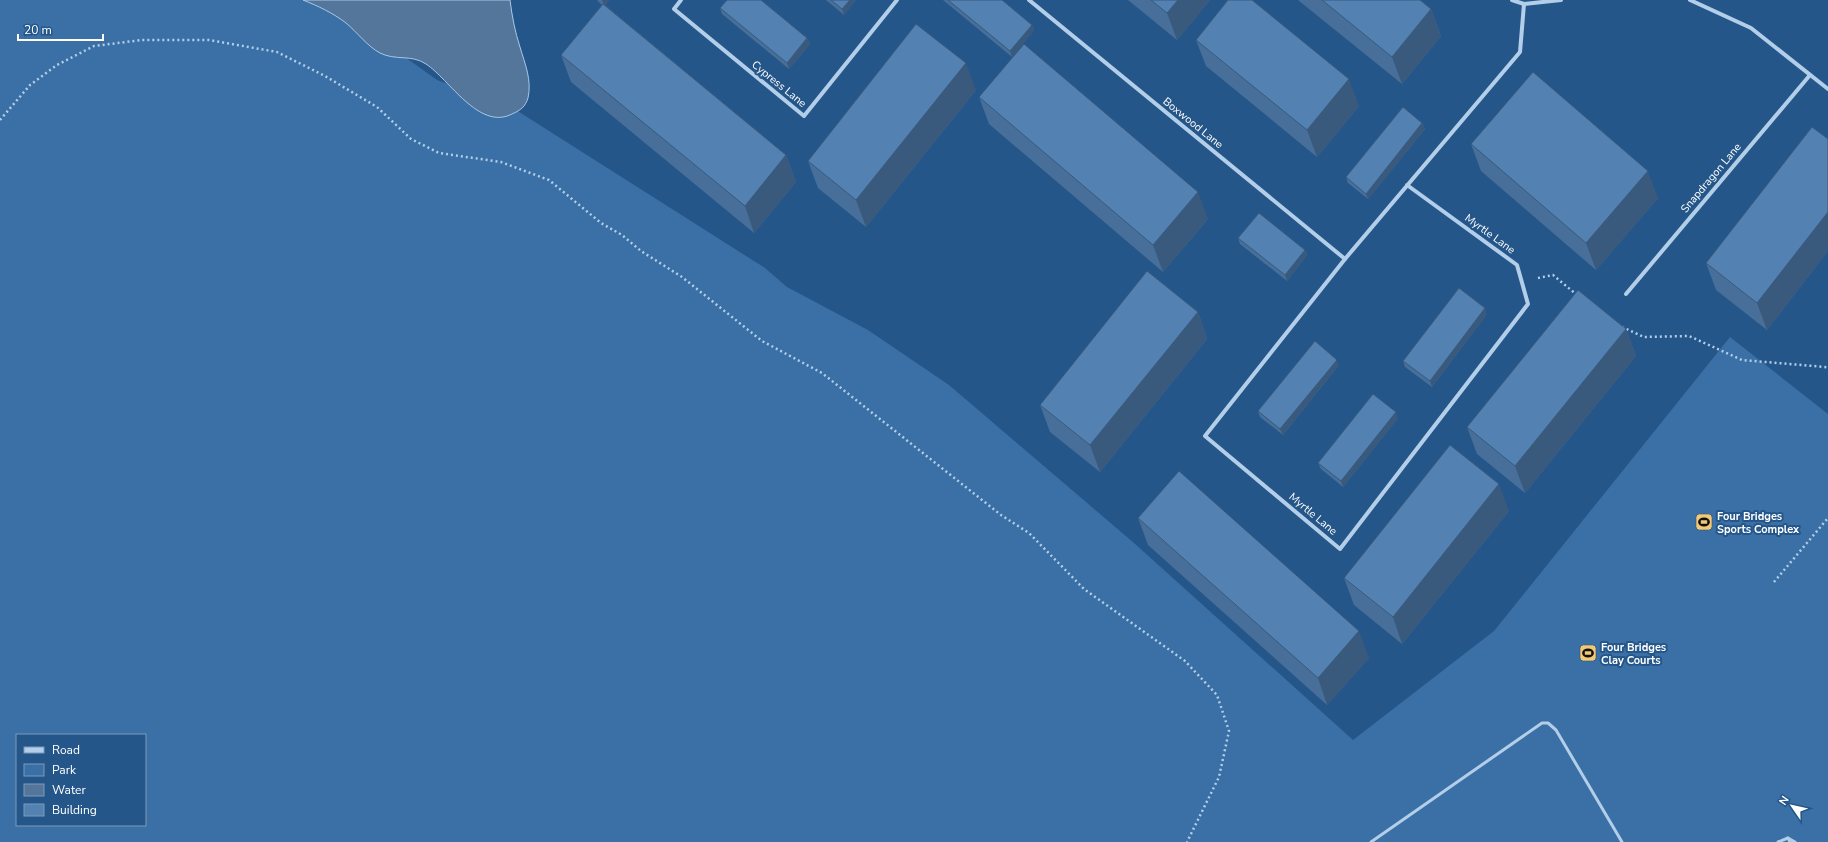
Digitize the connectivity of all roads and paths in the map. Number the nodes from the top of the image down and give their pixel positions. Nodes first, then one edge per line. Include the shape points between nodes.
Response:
1 (681, 0) edge
2 (896, 0) edge
3 (1029, 0) edge
4 (1512, 0) edge
5 (1561, 0) edge
6 (1690, 0) edge
7 (1524, 4) junction
8 (1810, 75) junction
9 (1828, 89) edge
10 (0, 120) edge
11 (1408, 185) junction
12 (1345, 259) junction
13 (1522, 282) junction
14 (1626, 294) dead end
15 (1582, 299) edge
16 (1618, 325) edge
17 (1828, 369) edge
18 (1828, 518) edge
19 (1774, 582) dead end
20 (1788, 838) junction
21 (1187, 842) edge
22 (1371, 842) edge
23 (1622, 842) edge
24 (1778, 842) edge
25 (1790, 842) edge
26 (1795, 842) edge

1 - 2 street, Cypress Lane via 674,9 804,116
3 - 12 street, Boxwood Lane
4 - 7 street
5 - 7 street
6 - 8 street via 1751,28
7 - 11 street, Myrtle Lane via 1520,52
8 - 9 street
8 - 14 street, Snapdragon Lane
10 - 21 path via 30,85 57,65 94,46 142,40 209,40 277,52 325,76 377,107 410,139 439,153 501,162 549,180 601,223 682,277 762,341 822,373 1002,515 1029,533 1084,589 1185,661 1217,695 1229,731 1219,777
11 - 12 street, Myrtle Lane
11 - 13 street, Myrtle Lane via 1517,265
12 - 13 street, Myrtle Lane via 1205,436 1340,549 1528,304
13 - 15 path via 1553,275
16 - 17 path via 1644,337 1690,336 1742,360
18 - 19 path
20 - 24 lane
20 - 25 lane
20 - 26 lane
22 - 23 lane via 1542,723 1548,723 1556,730

